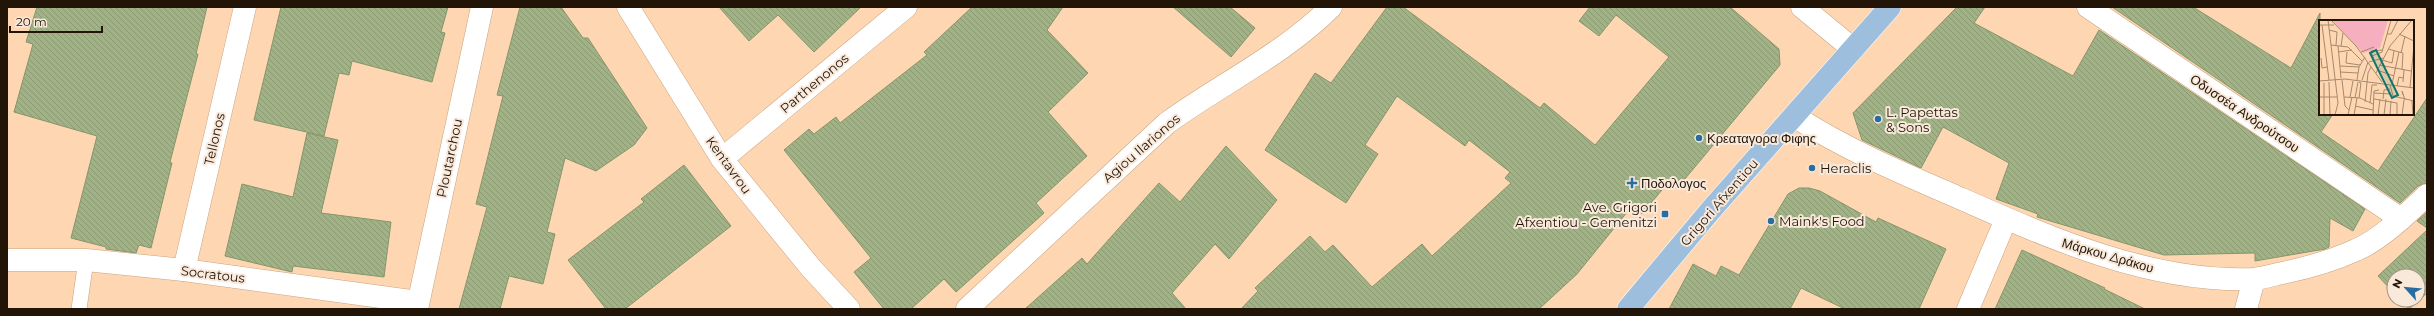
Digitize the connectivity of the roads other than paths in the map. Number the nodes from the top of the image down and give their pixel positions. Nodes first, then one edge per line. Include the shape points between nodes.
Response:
1 (245, 7) edge
2 (482, 7) edge
3 (628, 7) edge
4 (906, 7) edge
5 (1331, 7) edge
6 (1802, 7) edge
7 (1890, 7) edge
8 (2088, 7) edge
9 (1853, 49) junction
10 (1794, 116) junction
11 (722, 159) junction
12 (2427, 195) edge
13 (2006, 219) junction
14 (2401, 219) junction
15 (7, 260) edge
16 (86, 260) junction
17 (184, 270) junction
18 (2254, 279) junction
19 (417, 305) edge
20 (79, 309) edge
21 (849, 309) edge
22 (967, 309) edge
23 (1628, 309) edge
24 (1968, 309) edge
25 (2246, 309) edge

1 - 17 street, Tellonos
2 - 19 street, Ploutarchou
3 - 11 street, Kentavrou
4 - 11 street, Parthenonos
5 - 22 street, Agiou Ilarionos via 1290,43 1203,97 1167,123
6 - 9 street
7 - 9 main road, Grigori Afxentiou
8 - 14 street, Οδυσσέα Ανδρούτσου
9 - 10 main road, Grigori Afxentiou
10 - 13 street, Μάρκου Δράκου via 1826,137 1865,157
10 - 23 main road, Grigori Afxentiou
11 - 21 street, Kentavrou via 811,268
12 - 14 street, Μάρκου Δράκου
13 - 18 street, Μάρκου Δράκου via 2108,257 2163,271 2207,277
13 - 24 street
14 - 18 street, Μάρκου Δράκου via 2357,250 2311,267
15 - 16 street, Socratous
16 - 17 street, Socratous
16 - 20 lane
17 - 19 street, Socratous
18 - 25 street

